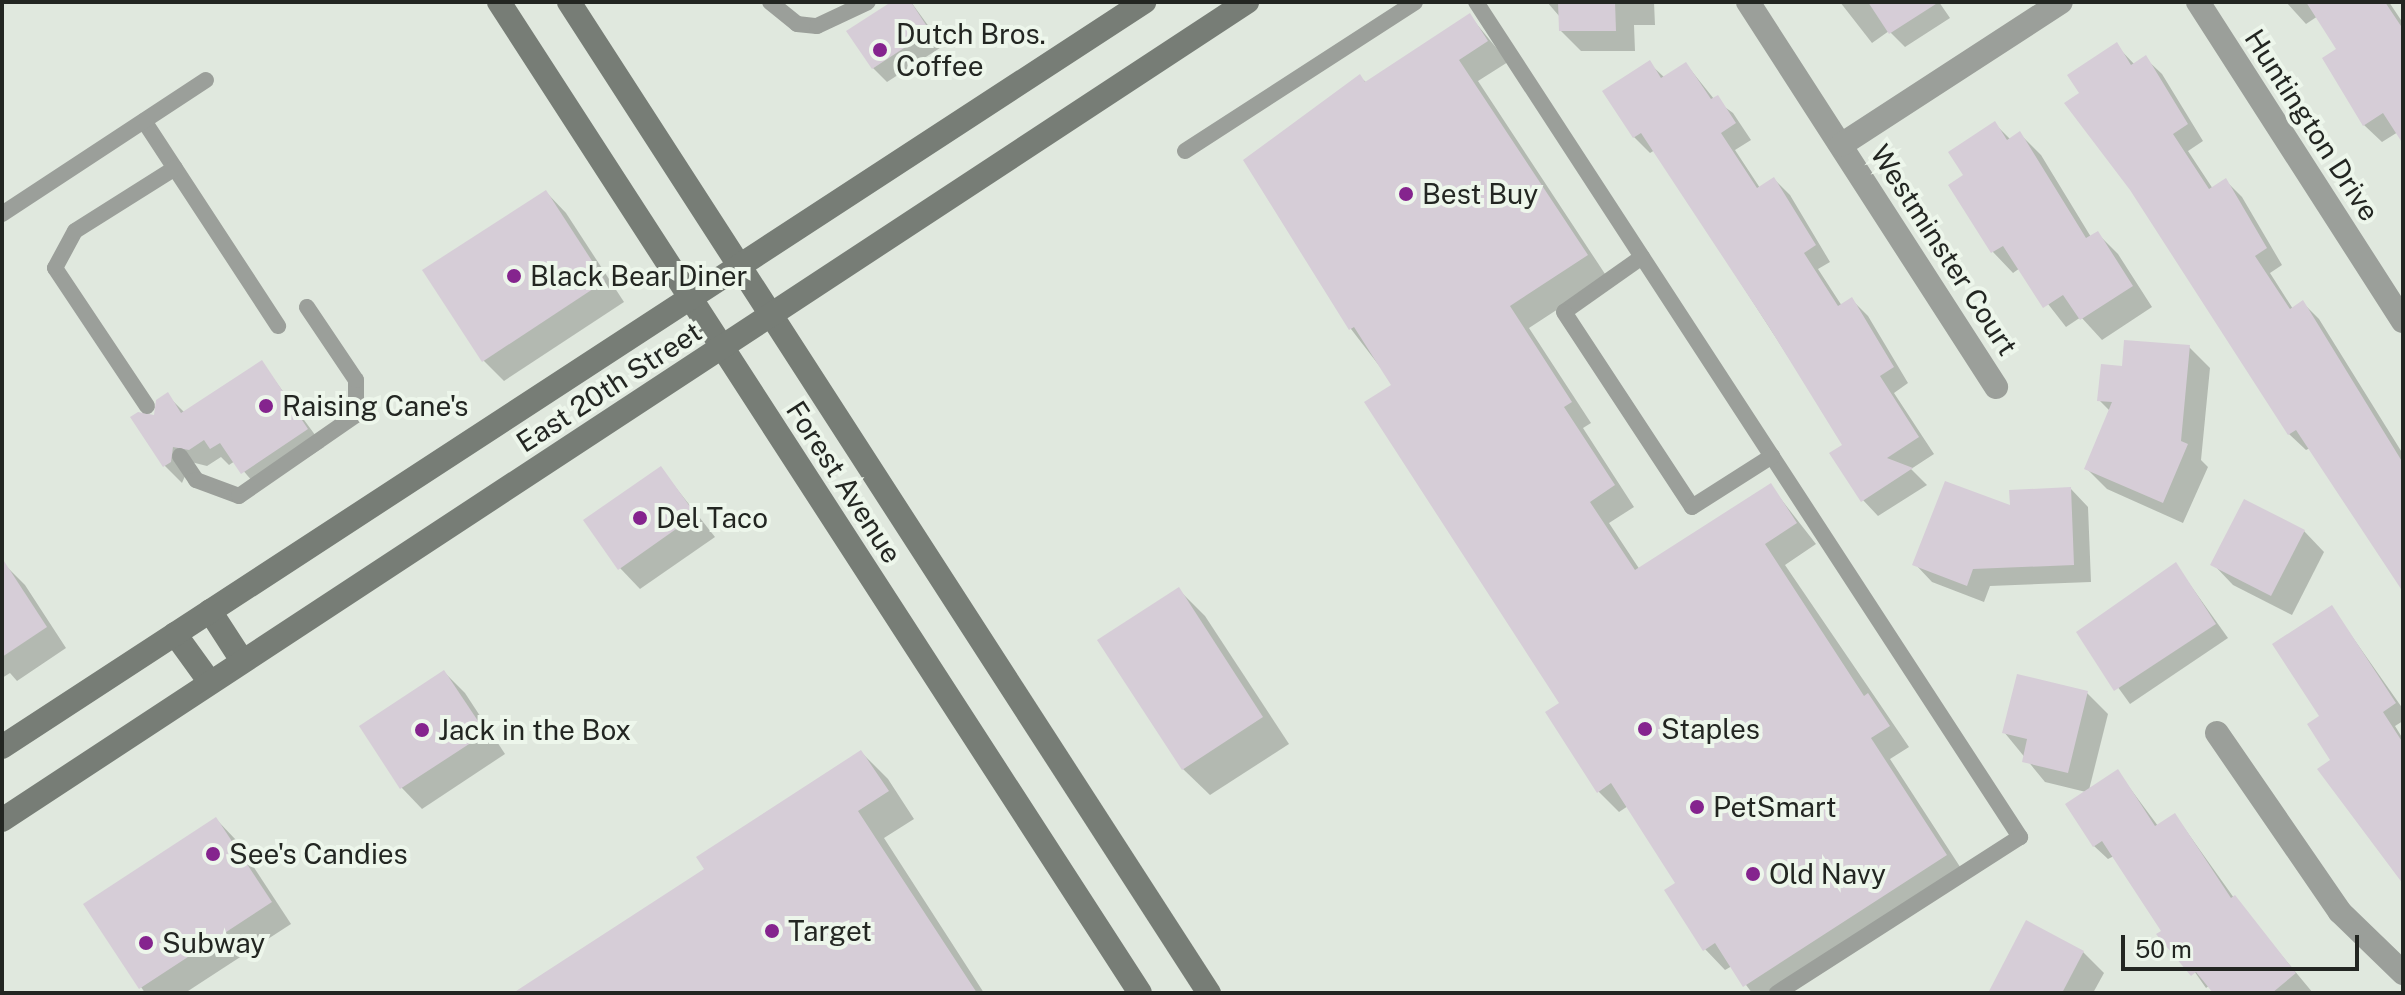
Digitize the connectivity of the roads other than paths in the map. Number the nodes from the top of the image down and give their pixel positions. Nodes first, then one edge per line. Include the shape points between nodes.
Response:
1 (499, 2) edge
2 (569, 2) edge
3 (770, 2) edge
4 (868, 2) edge
5 (1144, 2) edge
6 (1247, 2) edge
7 (1415, 2) edge
8 (1476, 2) edge
9 (1748, 2) edge
10 (2061, 2) edge
11 (2198, 2) edge
12 (206, 80) dead end
13 (144, 121) junction
14 (1841, 145) junction
15 (1185, 151) dead end
16 (175, 168) junction
17 (2, 214) edge
18 (1642, 257) junction
19 (739, 266) junction
20 (689, 298) junction
21 (307, 307) dead end
22 (772, 317) junction
23 (2403, 321) edge
24 (278, 326) dead end
25 (723, 349) junction
26 (1996, 387) dead end
27 (147, 406) dead end
28 (180, 456) dead end
29 (1772, 456) junction
30 (210, 611) junction
31 (175, 634) junction
32 (241, 659) junction
33 (209, 681) junction
34 (2217, 733) dead end
35 (2, 747) edge
36 (2, 820) edge
37 (2403, 973) edge
38 (1140, 993) edge
39 (1209, 993) edge
40 (1777, 993) edge

1 - 20 street, Forest Avenue
2 - 19 street, Forest Avenue
3 - 4 lane via 797,24 817,26
5 - 19 street, East 20th Street
6 - 22 street, East 20th Street
7 - 15 lane
8 - 18 lane
9 - 14 street, Westminster Court
10 - 14 street, Westminster Court
11 - 23 street, Huntington Drive
12 - 13 lane
13 - 16 lane
13 - 17 lane
14 - 26 street, Westminster Court
16 - 24 lane
16 - 27 lane via 75,231 55,268
18 - 29 lane
18 - 29 lane via 1564,312 1692,507
19 - 20 street, East 20th Street
19 - 22 street, Forest Avenue
20 - 25 street, Forest Avenue
20 - 30 street, East 20th Street
21 - 28 lane via 356,380 356,415 239,496 196,480
22 - 25 street, East 20th Street
22 - 39 street, Forest Avenue
25 - 32 street, East 20th Street
25 - 38 street, Forest Avenue
29 - 40 lane via 2020,837
30 - 31 street, East 20th Street
30 - 32 street
31 - 33 street
31 - 35 street, East 20th Street
32 - 33 street, East 20th Street
33 - 36 street, East 20th Street
34 - 37 street via 2340,912

